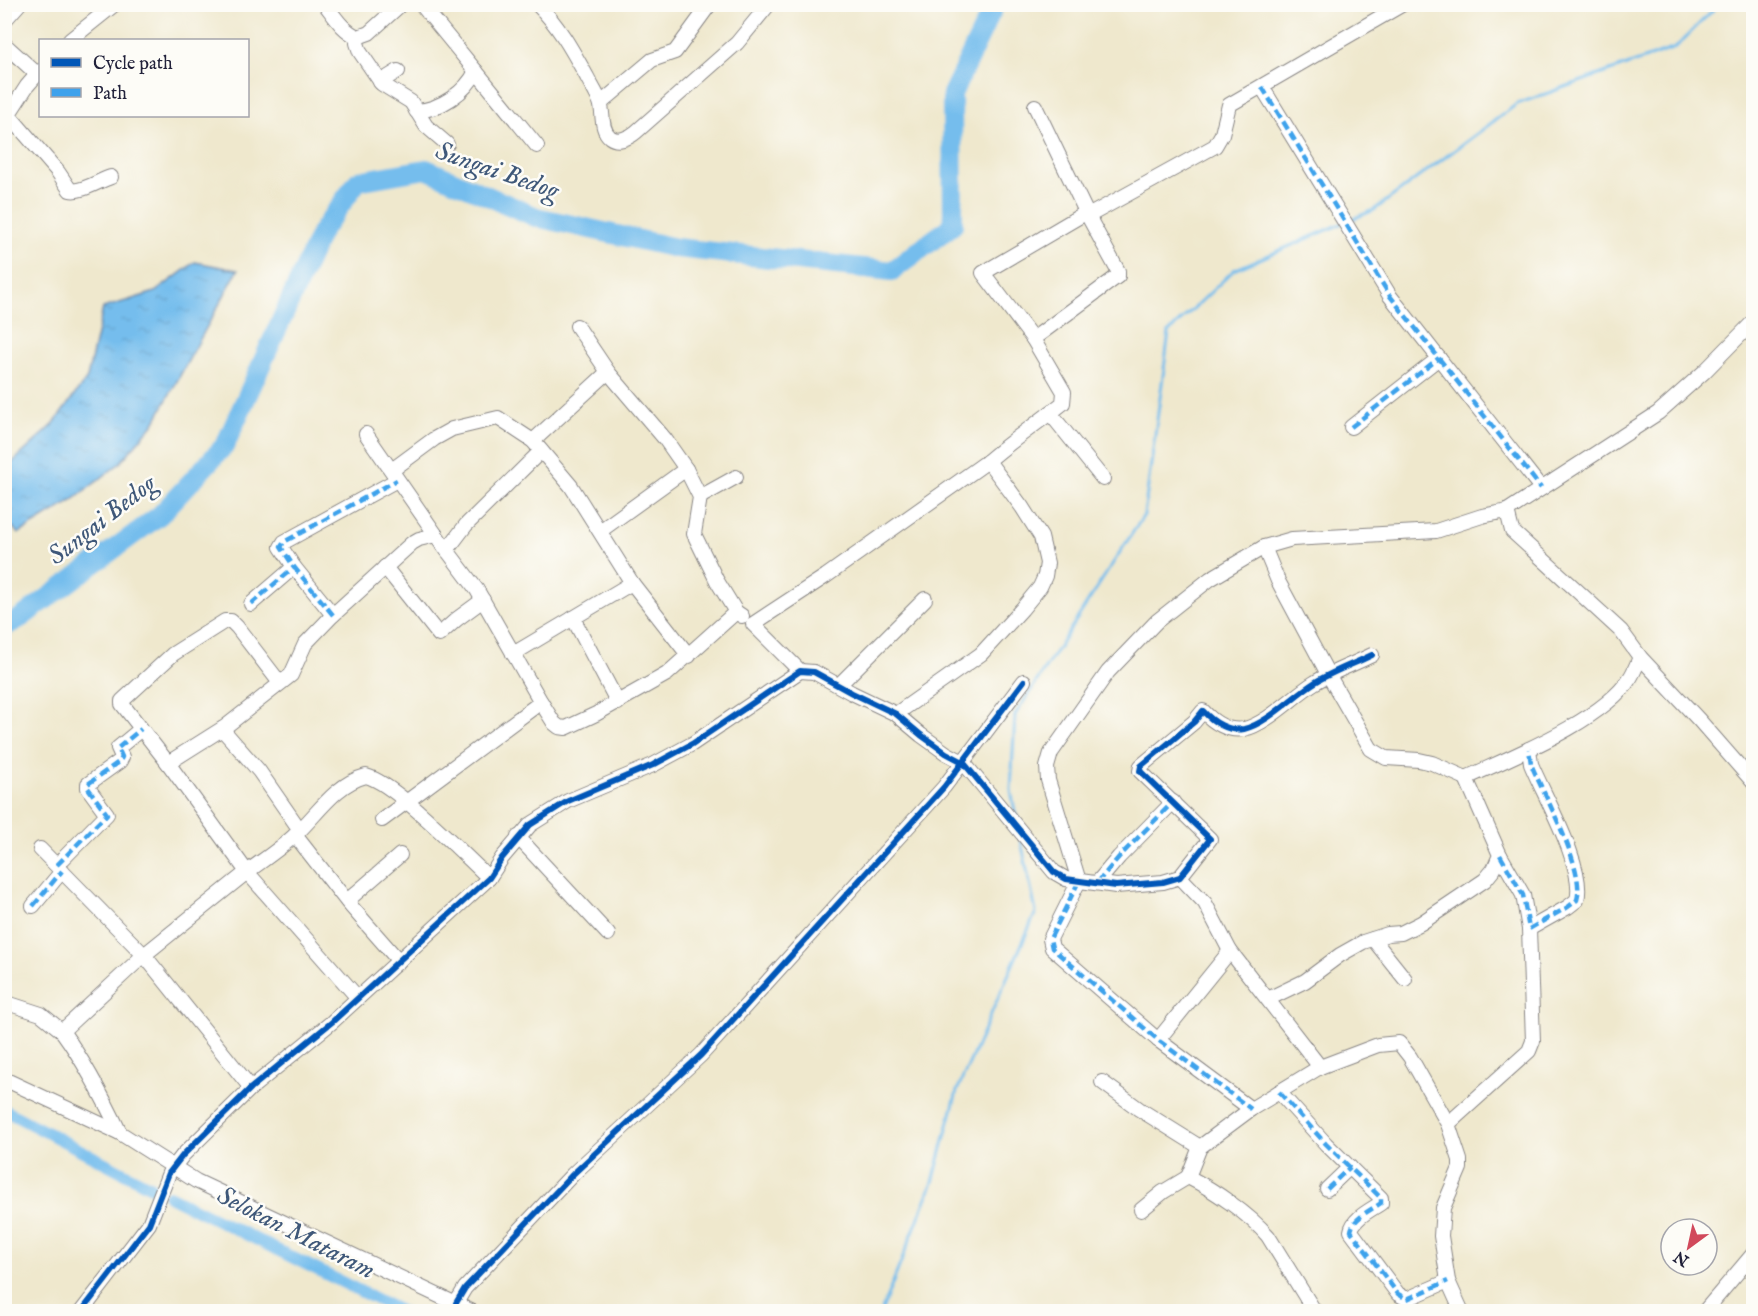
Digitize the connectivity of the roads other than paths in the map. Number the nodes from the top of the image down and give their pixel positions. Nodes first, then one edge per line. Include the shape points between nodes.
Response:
1 (19, 4) edge
2 (115, 4) edge
3 (325, 4) edge
4 (401, 4) edge
5 (421, 4) edge
6 (537, 4) edge
7 (710, 4) edge
8 (769, 4) edge
9 (1404, 4) edge
10 (4, 21) edge
11 (358, 37) junction
12 (71, 39) edge
13 (4, 44) edge
14 (398, 71) dead end
15 (476, 71) junction
16 (39, 73) edge
17 (380, 82) junction
18 (1262, 87) junction
19 (601, 103) junction
20 (1035, 106) dead end
21 (416, 111) junction
22 (6, 117) edge
23 (447, 144) dead end
24 (537, 147) dead end
25 (111, 177) dead end
26 (1088, 214) junction
27 (1754, 321) edge
28 (576, 326) dead end
29 (1033, 339) junction
30 (1439, 358) junction
31 (608, 372) junction
32 (1050, 413) junction
33 (1351, 427) dead end
34 (366, 434) dead end
35 (537, 446) junction
36 (988, 461) junction
37 (686, 469) junction
38 (395, 475) junction
39 (736, 477) dead end
40 (1103, 479) dead end
41 (1541, 488) junction
42 (700, 497) junction
43 (1507, 511) junction
44 (600, 531) junction
45 (435, 535) junction
46 (447, 550) junction
47 (1266, 552) junction
48 (294, 567) junction
49 (385, 567) junction
50 (632, 583) junction
51 (925, 599) dead end
52 (483, 600) junction
53 (251, 603) dead end
54 (736, 612) junction
55 (333, 615) junction
56 (573, 618) junction
57 (753, 624) junction
58 (513, 654) junction
59 (1372, 654) dead end
60 (689, 656) junction
61 (1640, 657) junction
62 (800, 671) junction
63 (1329, 676) junction
64 (1024, 681) dead end
65 (280, 683) junction
66 (839, 685) junction
67 (541, 702) junction
68 (618, 704) junction
69 (896, 714) junction
70 (141, 729) junction
71 (222, 729) junction
72 (1529, 749) junction
73 (963, 762) junction
74 (168, 763) junction
75 (1466, 778) junction
76 (1754, 783) edge
77 (406, 802) junction
78 (1173, 802) junction
79 (382, 820) dead end
80 (298, 832) junction
81 (518, 837) junction
82 (40, 849) dead end
83 (400, 855) dead end
84 (1500, 855) junction
85 (59, 868) junction
86 (247, 873) junction
87 (1180, 877) junction
88 (489, 878) junction
89 (1079, 881) junction
90 (1097, 883) junction
91 (347, 901) junction
92 (33, 906) dead end
93 (1529, 929) junction
94 (608, 934) dead end
95 (1373, 939) junction
96 (1230, 951) junction
97 (144, 955) junction
98 (399, 961) junction
99 (1406, 980) dead end
100 (358, 999) junction
101 (1268, 999) junction
102 (7, 1006) edge
103 (62, 1031) junction
104 (1158, 1040) junction
105 (1320, 1067) junction
106 (4, 1079) edge
107 (1102, 1082) dead end
108 (251, 1088) junction
109 (1279, 1092) junction
110 (1251, 1109) junction
111 (1448, 1124) junction
112 (120, 1133) junction
113 (1200, 1147) junction
114 (1350, 1167) junction
115 (171, 1170) junction
116 (1188, 1177) junction
117 (1327, 1189) dead end
118 (1141, 1210) dead end
119 (1754, 1253) edge
120 (1448, 1281) junction
121 (456, 1303) junction
122 (81, 1311) edge
123 (473, 1311) edge
124 (1315, 1311) edge
125 (1462, 1311) edge
126 (1704, 1311) edge

1 - 10 street
2 - 12 street
3 - 11 street via 342,26
4 - 11 street via 369,33
5 - 15 street
6 - 19 street via 554,22
7 - 19 street via 675,52 652,60
8 - 19 street via 737,43 636,132 618,139 608,135
9 - 18 street
11 - 17 street via 360,52
13 - 16 street
14 - 17 street
15 - 21 street via 444,103
15 - 24 street
16 - 22 street
17 - 21 street via 411,102
18 - 26 street via 1229,105 1215,146
18 - 30 street via 1390,296
20 - 26 street
21 - 23 street
22 - 25 street via 70,190 78,191
26 - 29 street via 1118,276
26 - 29 street via 983,273
27 - 41 street via 1658,413
28 - 31 street
29 - 32 street via 1064,392 1063,403
30 - 33 street
30 - 41 street
31 - 35 street
31 - 37 street
32 - 36 street
32 - 40 street
34 - 38 street
35 - 38 street via 496,418 452,429 434,439
35 - 44 street via 571,486
35 - 46 street
36 - 57 street
36 - 69 street via 1041,537 1047,563 1045,576 1022,609 981,654
37 - 42 street
37 - 44 street
38 - 45 street
38 - 48 street via 285,542 282,551
39 - 42 street
41 - 43 street
42 - 54 street via 694,534
43 - 47 street via 1436,531 1292,539
43 - 61 street via 1512,531 1621,632
44 - 50 street
45 - 46 street
45 - 49 street via 412,543
46 - 52 street
47 - 63 street
47 - 89 street via 1210,579 1157,621 1108,672 1052,753 1048,780
48 - 53 street
48 - 55 street
49 - 52 street via 439,635
49 - 55 street
50 - 56 street
50 - 60 street
51 - 66 street
52 - 58 street
54 - 57 street
54 - 60 street
55 - 65 street via 305,645 295,668
56 - 58 street
56 - 68 street
57 - 62 street
58 - 67 street
59 - 63 street
60 - 68 street via 668,674
61 - 72 street via 1629,679 1599,710
61 - 76 street
62 - 66 street via 814,672
62 - 81 street via 692,744 568,801
63 - 75 street via 1377,754 1432,763
63 - 78 street via 1316,681 1261,722 1244,729 1219,724 1203,711 1140,769
64 - 73 street
65 - 70 street via 237,627 225,621 173,654 123,699 122,704
65 - 71 street
66 - 69 street
67 - 68 street via 554,723 566,728
67 - 77 street
69 - 73 street
70 - 74 street
70 - 85 street via 118,748 120,761 88,784 106,814
71 - 74 street
71 - 80 street via 259,771
72 - 75 street
72 - 93 street via 1531,764 1572,856 1580,884 1577,900
73 - 89 street via 1054,872
73 - 121 street via 701,1055 573,1174 465,1288
74 - 86 street
75 - 84 street
77 - 79 street
77 - 80 street via 377,780 361,778 330,797
77 - 88 street
78 - 87 street via 1210,839
78 - 90 street
80 - 86 street
80 - 91 street
81 - 88 street
81 - 94 street
82 - 85 street
83 - 91 street
84 - 93 street via 1523,895
84 - 95 street via 1485,880 1421,923 1401,933
85 - 92 street
85 - 97 street
86 - 97 street
86 - 100 street
87 - 90 street via 1116,886
87 - 96 street via 1205,903
88 - 98 street
89 - 90 street
89 - 104 street via 1050,939 1052,948
91 - 98 street
93 - 111 street via 1533,1041 1529,1051
95 - 99 street
95 - 101 street
96 - 101 street
96 - 104 street
97 - 103 street
97 - 108 street
98 - 100 street
100 - 108 street
101 - 105 street
102 - 103 street via 41,1014
103 - 112 street via 95,1080
104 - 110 street
105 - 109 street
105 - 111 street via 1378,1045 1399,1043
106 - 112 street
107 - 113 street
108 - 115 street
109 - 110 street
109 - 114 street
110 - 113 street
111 - 120 street via 1461,1160 1441,1220
112 - 115 street
113 - 116 street
114 - 117 street
114 - 120 street via 1382,1201 1356,1221 1351,1231 1398,1294 1407,1299
115 - 121 street
115 - 122 street via 148,1224
116 - 118 street
116 - 124 street via 1259,1225
119 - 126 street
120 - 125 street
121 - 123 street

